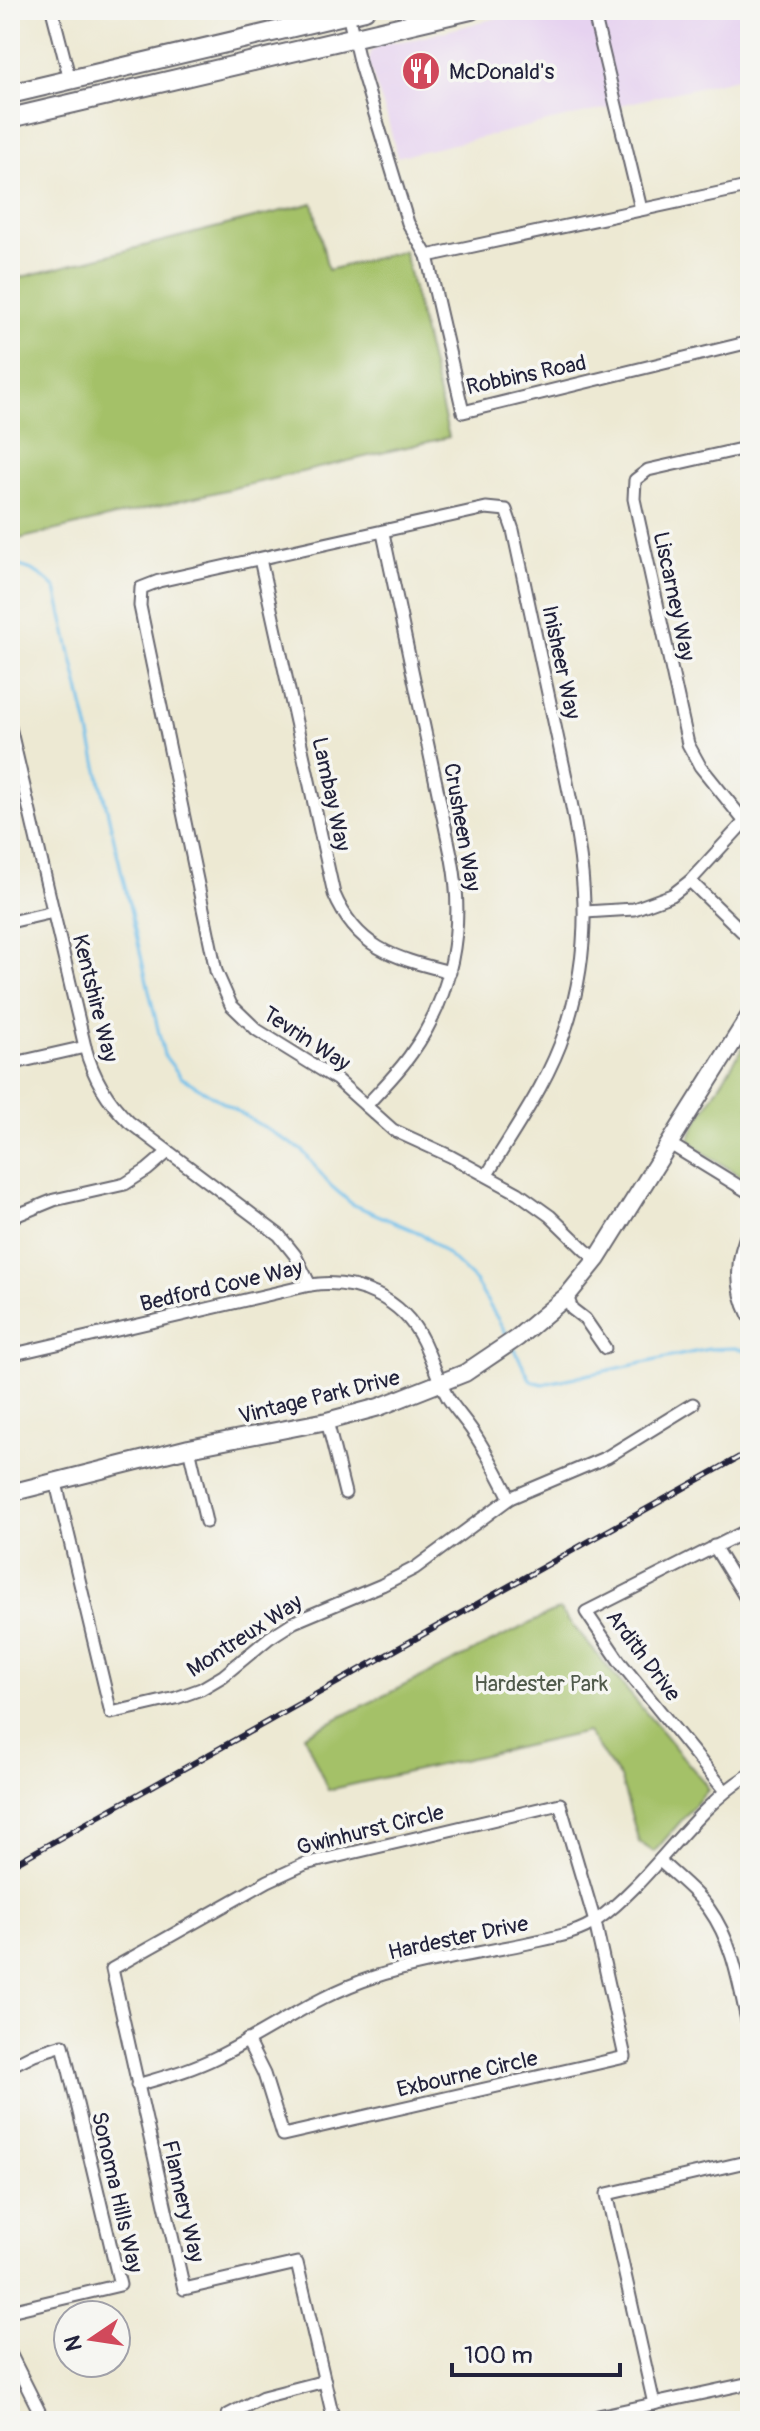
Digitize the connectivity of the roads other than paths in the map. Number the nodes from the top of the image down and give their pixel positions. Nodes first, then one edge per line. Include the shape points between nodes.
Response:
1 (52, 10) edge
2 (471, 10) edge
3 (593, 10) edge
4 (354, 11) edge
5 (354, 36) junction
6 (70, 80) junction
7 (10, 94) edge
8 (10, 118) edge
9 (750, 202) edge
10 (641, 209) junction
11 (427, 256) junction
12 (750, 342) edge
13 (750, 447) edge
14 (383, 533) junction
15 (260, 559) junction
16 (141, 588) joint
17 (10, 727) edge
18 (14, 768) edge
19 (747, 819) edge
20 (690, 881) junction
21 (53, 912) junction
22 (585, 912) junction
23 (10, 922) edge
24 (750, 939) edge
25 (450, 972) junction
26 (750, 1015) edge
27 (85, 1047) junction
28 (10, 1064) edge
29 (366, 1106) junction
30 (670, 1144) junction
31 (168, 1152) junction
32 (487, 1175) junction
33 (750, 1193) edge
34 (10, 1218) edge
35 (750, 1227) edge
36 (597, 1259) junction
37 (310, 1285) junction
38 (567, 1296) junction
39 (749, 1316) edge
40 (605, 1348) dead end
41 (10, 1355) edge
42 (441, 1384) junction
43 (693, 1404) dead end
44 (327, 1421) junction
45 (189, 1448) junction
46 (56, 1483) junction
47 (10, 1493) edge
48 (345, 1493) dead end
49 (510, 1498) junction
50 (206, 1522) dead end
51 (750, 1529) edge
52 (714, 1546) junction
53 (750, 1605) edge
54 (750, 1774) edge
55 (725, 1791) junction
56 (660, 1861) junction
57 (595, 1922) junction
58 (750, 2034) edge
59 (247, 2040) junction
60 (10, 2066) edge
61 (137, 2085) junction
62 (750, 2161) edge
63 (10, 2311) edge
64 (10, 2353) edge
65 (325, 2381) junction
66 (750, 2383) edge
67 (654, 2404) junction
68 (228, 2415) dead end
69 (598, 2416) dead end
70 (44, 2421) edge
71 (334, 2421) edge

1 - 6 street
2 - 5 main road
3 - 10 street
4 - 5 street, Robbins Road
4 - 6 main road
5 - 8 main road
5 - 11 street, Robbins Road via 408,223
6 - 7 main road
9 - 10 street via 747,187
10 - 11 street
11 - 12 street, Robbins Road via 463,412
13 - 19 street, Liscarney Way via 648,470 635,480 634,499 684,732 700,766
14 - 15 street, Inisheer Way
14 - 22 street, Inisheer Way via 486,508 506,510 581,847
14 - 25 street, Crusheen Way via 455,871 457,922
15 - 16 street, Inisheer Way
15 - 25 street, Lambay Way via 339,906 352,927 381,951
16 - 29 street, Tevrin Way via 140,606 220,983 247,1023 336,1079
17 - 18 street, Kentshire Way
18 - 21 street, Kentshire Way
19 - 20 street
20 - 22 street via 652,904
20 - 24 street
21 - 23 street
21 - 27 street, Kentshire Way
22 - 32 street, Inisheer Way via 578,984 564,1035
25 - 29 street, Crusheen Way via 425,1032
26 - 30 street, Vintage Park Drive
27 - 28 street
27 - 31 street, Kentshire Way via 112,1104
29 - 32 street, Tevrin Way via 403,1136
30 - 33 street
30 - 36 street, Vintage Park Drive
31 - 34 street via 125,1184 54,1200
31 - 37 street, Kentshire Way via 279,1235
32 - 36 street, Tevrin Way via 550,1216
35 - 39 street via 738,1270
36 - 38 street, Vintage Park Drive
37 - 41 street, Bedford Cove Way
37 - 42 street, Bedford Cove Way via 347,1284 393,1304 419,1333
38 - 40 street
38 - 42 street, Vintage Park Drive via 517,1338
42 - 44 street, Vintage Park Drive
42 - 49 street, Bedford Cove Way
43 - 49 street via 607,1457
44 - 45 street, Vintage Park Drive
44 - 48 street
45 - 46 street, Vintage Park Drive
45 - 50 street
46 - 47 street, Vintage Park Drive
46 - 49 street, Montreux Way via 111,1713 176,1698 212,1683 294,1622 415,1568
51 - 52 street, Ardith Drive
52 - 53 street
52 - 55 street, Ardith Drive via 586,1612
54 - 55 street, Hardester Drive
55 - 56 street, Hardester Drive
56 - 57 street, Hardester Drive
56 - 58 street via 701,1899 721,1928
57 - 59 street, Hardester Drive via 540,1940 378,1975 323,1997
57 - 59 street, Exbourne Circle via 625,2057 283,2135
57 - 61 street, Gwinhurst Circle via 560,1804 305,1864 112,1969
59 - 61 street, Hardester Drive via 196,2067
60 - 63 street, Sonoma Hills Way via 63,2045 120,2285
61 - 65 street, Flannery Way via 184,2289 297,2263
62 - 67 street via 607,2194
64 - 70 street
65 - 68 street via 263,2397
65 - 71 street, Flannery Way
66 - 67 street
67 - 69 street

